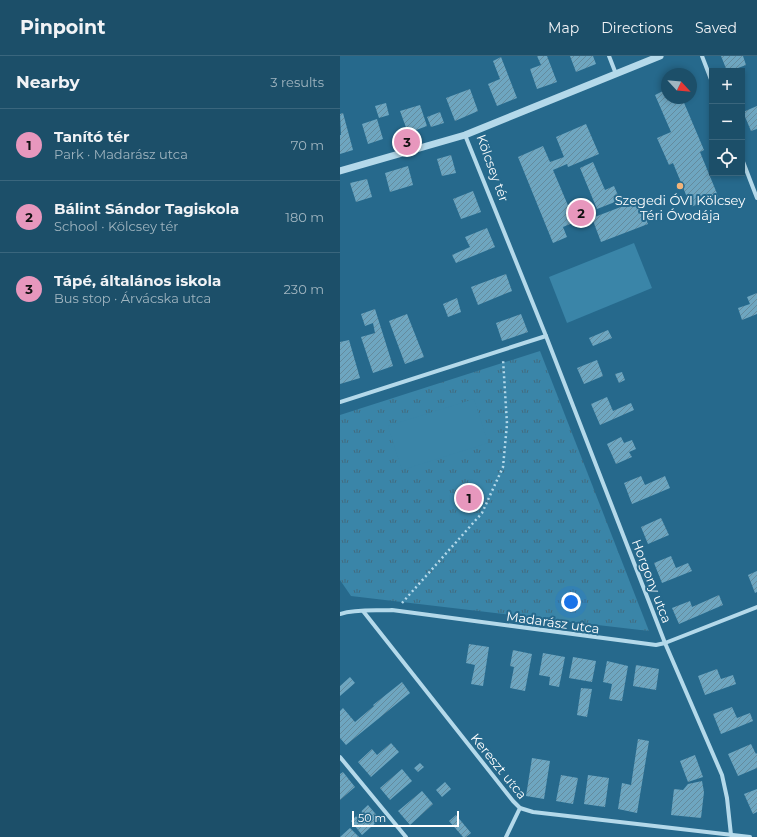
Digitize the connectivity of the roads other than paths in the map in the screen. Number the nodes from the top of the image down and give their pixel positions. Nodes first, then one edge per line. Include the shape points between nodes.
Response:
1 (609, 56) edge
2 (660, 56) edge
3 (702, 56) edge
4 (616, 74) junction
5 (709, 74) edge
6 (465, 135) junction
7 (745, 167) edge
8 (340, 171) edge
9 (757, 198) edge
10 (546, 336) junction
11 (340, 402) edge
12 (757, 607) edge
13 (363, 611) junction
14 (340, 614) edge
15 (665, 644) junction
16 (340, 757) edge
17 (520, 808) junction
18 (730, 835) junction
19 (406, 837) edge
20 (506, 837) edge
21 (750, 837) edge

1 - 4 street
2 - 4 street, Kölcsey tér
3 - 5 street
4 - 6 street, Kölcsey tér
6 - 8 street
6 - 10 street, Kölcsey tér
7 - 9 street
10 - 11 street
10 - 15 street, Horgony utca
12 - 15 street, Madarász utca
13 - 14 street, Madarász utca
13 - 15 street, Madarász utca via 392,610 647,644
13 - 17 street, Kereszt utca
15 - 18 street, Horgony utca via 722,775
16 - 19 street
17 - 18 street, Kereszt utca via 533,812
17 - 20 street
18 - 21 street, Kereszt utca

